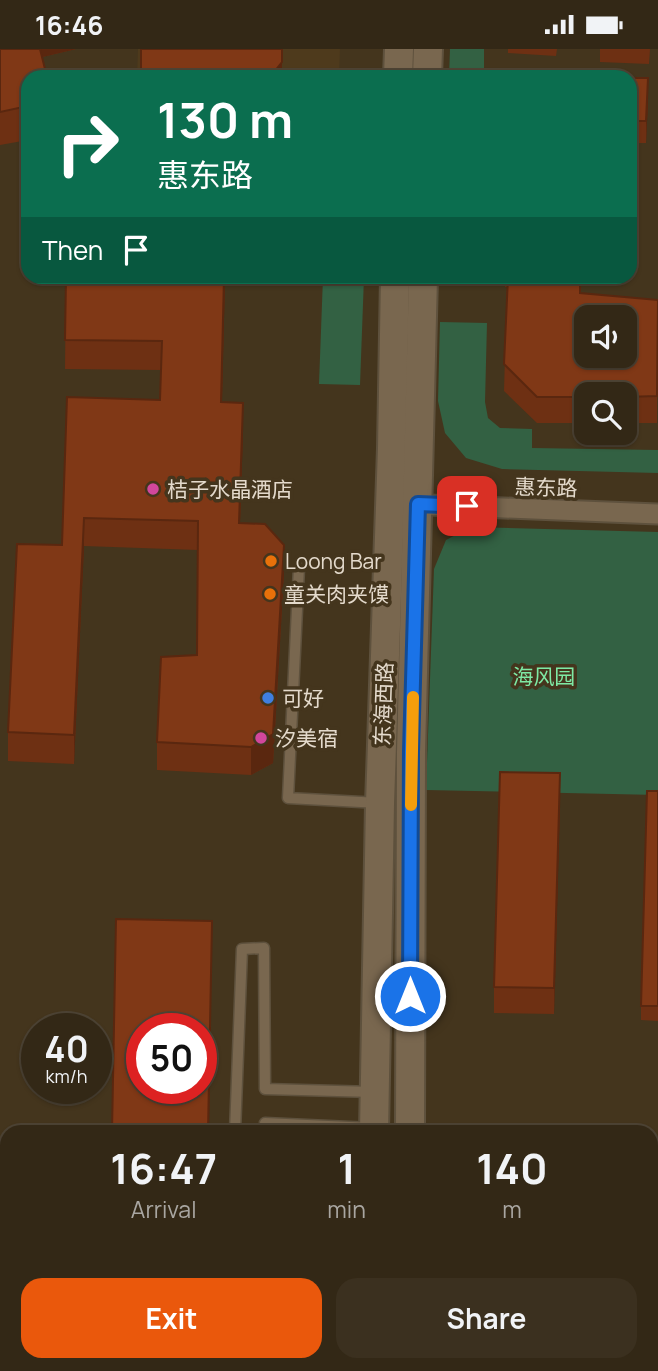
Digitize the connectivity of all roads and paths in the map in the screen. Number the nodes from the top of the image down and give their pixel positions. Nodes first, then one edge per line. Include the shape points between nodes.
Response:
1 (399, 49) edge
2 (428, 49) edge
3 (398, 70) edge
4 (427, 70) edge
5 (395, 284) edge
6 (423, 284) edge
7 (390, 504) junction
8 (418, 504) junction
9 (658, 514) edge
10 (299, 567) dead end
11 (380, 804) junction
12 (374, 1092) junction
13 (236, 1125) edge
14 (265, 1125) edge
15 (296, 1125) edge
16 (374, 1125) edge
17 (410, 1125) edge

1 - 3 main road
2 - 4 main road
5 - 7 main road, 东海西路
6 - 8 main road, 东海西路
7 - 8 street, 惠东路
7 - 11 main road, 东海西路
8 - 9 street, 惠东路
8 - 17 main road, 东海西路 via 411,752
10 - 11 lane via 288,799
11 - 12 main road, 东海西路
12 - 13 lane via 265,1089 264,948 242,949
12 - 16 main road, 东海西路
14 - 15 lane

